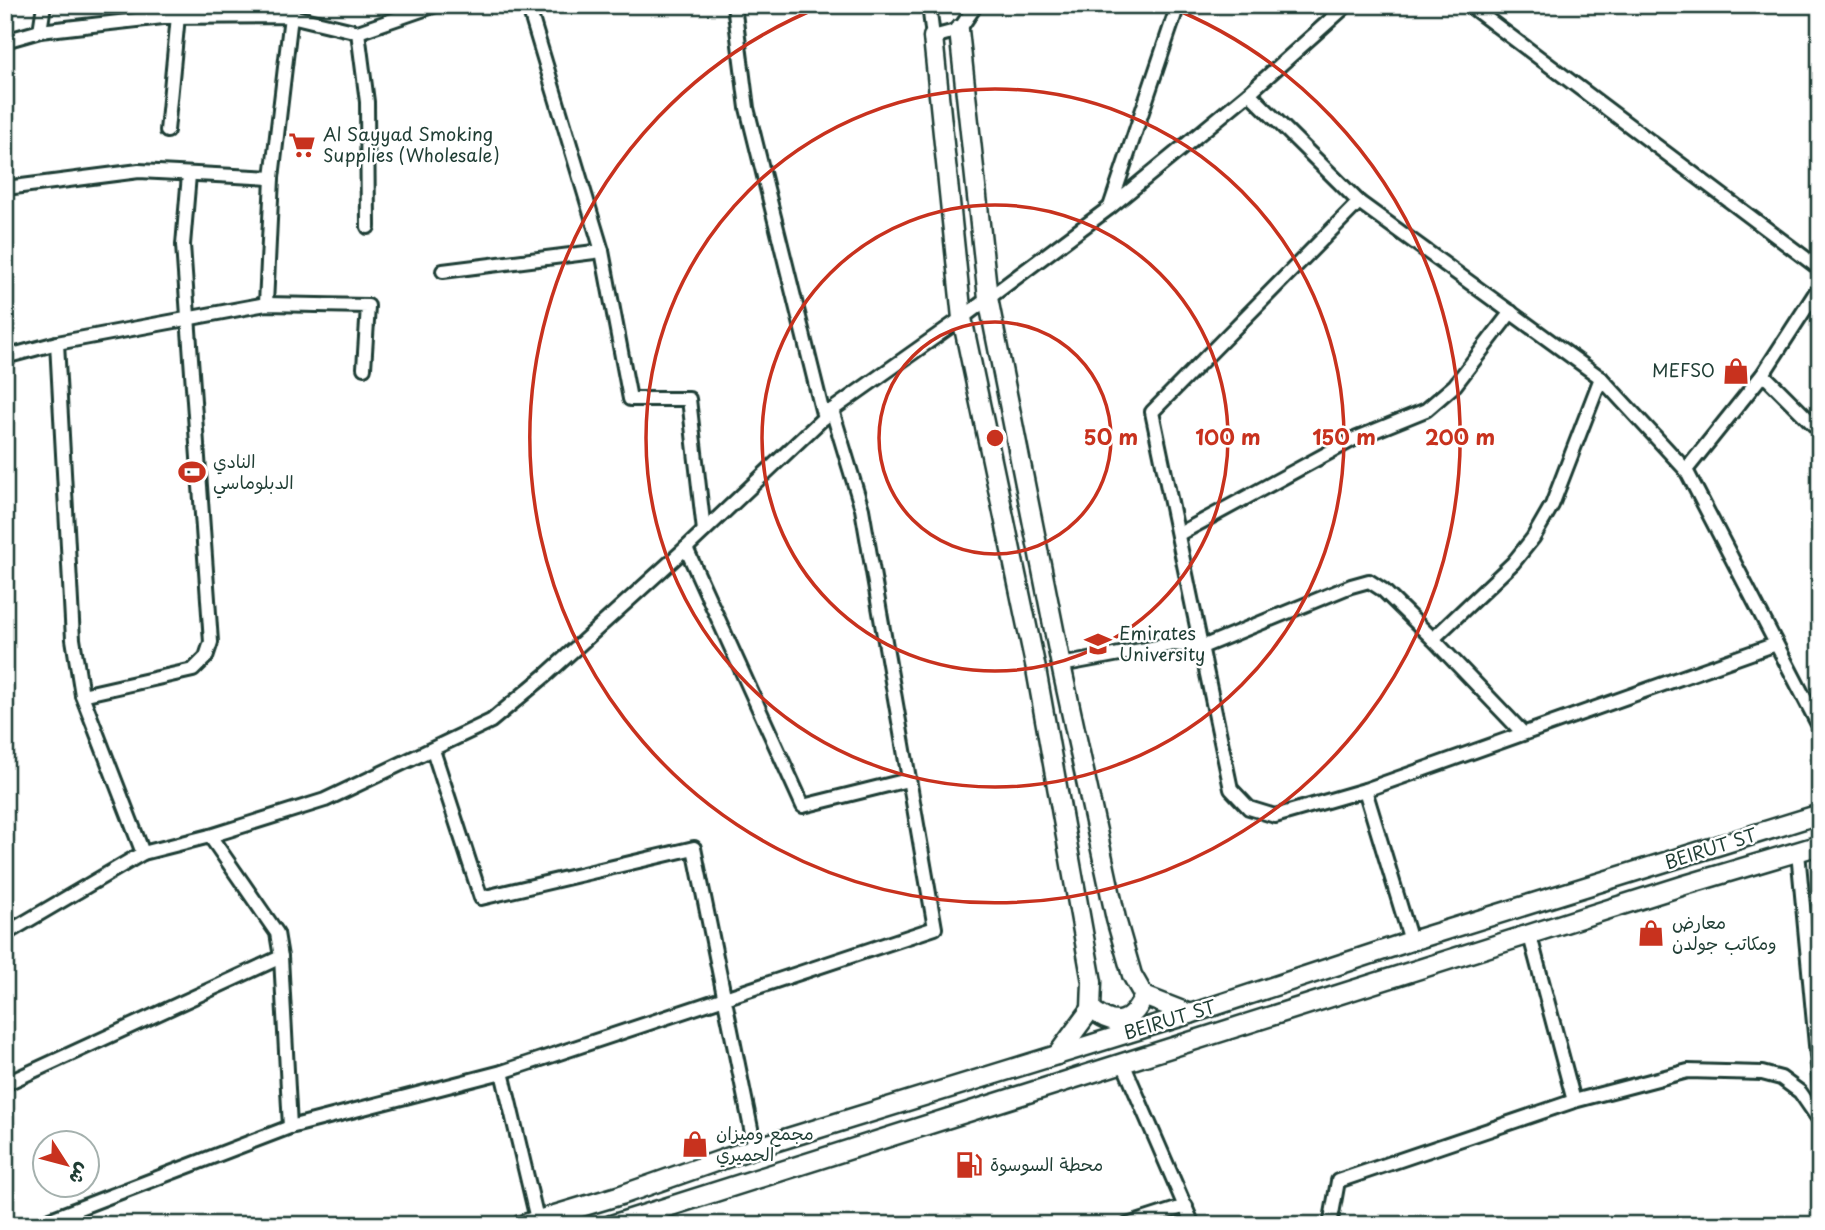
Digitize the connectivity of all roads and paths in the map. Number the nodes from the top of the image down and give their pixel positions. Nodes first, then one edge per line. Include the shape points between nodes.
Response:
1 (44, 5) edge
2 (436, 5) edge
3 (528, 5) edge
4 (734, 5) edge
5 (929, 5) edge
6 (976, 5) edge
7 (1178, 5) edge
8 (1347, 5) edge
9 (1469, 5) edge
10 (308, 12) edge
11 (177, 16) junction
12 (291, 16) junction
13 (959, 30) junction
14 (40, 31) junction
15 (358, 32) junction
16 (933, 37) junction
17 (5, 41) edge
18 (1248, 93) junction
19 (167, 131) dead end
20 (189, 175) junction
21 (272, 178) junction
22 (5, 184) edge
23 (1359, 202) junction
24 (1109, 208) junction
25 (368, 227) dead end
26 (602, 251) junction
27 (1820, 269) edge
28 (443, 271) dead end
29 (1820, 286) edge
30 (988, 298) junction
31 (266, 303) junction
32 (1511, 312) junction
33 (962, 318) junction
34 (188, 320) junction
35 (57, 343) junction
36 (5, 357) edge
37 (364, 368) dead end
38 (1763, 374) junction
39 (1601, 378) junction
40 (828, 414) junction
41 (1820, 431) edge
42 (1686, 470) junction
43 (704, 531) junction
44 (1179, 534) junction
45 (686, 548) junction
46 (1433, 639) junction
47 (1776, 644) junction
48 (1202, 647) junction
49 (1061, 665) junction
50 (1036, 669) junction
51 (82, 695) junction
52 (1820, 728) edge
53 (1522, 733) junction
54 (433, 750) junction
55 (908, 780) junction
56 (1365, 790) junction
57 (1820, 814) edge
58 (210, 836) junction
59 (1820, 845) edge
60 (1798, 852) junction
61 (143, 853) junction
62 (1676, 860) junction
63 (1685, 885) junction
64 (5, 914) edge
65 (8, 933) edge
66 (1530, 936) junction
67 (1411, 941) junction
68 (281, 957) junction
69 (1144, 996) junction
70 (723, 999) junction
71 (1091, 1009) junction
72 (1189, 1014) junction
73 (1057, 1055) junction
74 (1123, 1063) junction
75 (1818, 1063) edge
76 (502, 1072) junction
77 (5, 1084) edge
78 (1820, 1088) edge
79 (1574, 1101) junction
80 (1820, 1121) edge
81 (290, 1127) junction
82 (755, 1148) junction
83 (621, 1195) junction
84 (1186, 1206) junction
85 (628, 1219) junction
86 (529, 1222) edge
87 (35, 1225) edge
88 (611, 1225) edge
89 (1127, 1225) edge
90 (1193, 1225) edge
91 (1330, 1225) edge

1 - 14 street
2 - 15 street
3 - 26 street
4 - 40 street via 747,108
5 - 16 street
6 - 13 street
7 - 24 street
8 - 18 street
9 - 27 street
10 - 12 street
10 - 15 street
11 - 12 street
11 - 14 street
11 - 19 street
12 - 21 street
13 - 16 street
13 - 30 main road
14 - 17 street
15 - 25 street via 367,102
16 - 33 main road
18 - 23 street
18 - 24 street
20 - 21 street
20 - 22 street via 139,171 15,187
20 - 34 street via 183,245
21 - 31 street
23 - 32 street
23 - 44 street via 1152,412
24 - 30 street
26 - 28 street
26 - 43 street via 630,399 689,399
29 - 38 street
30 - 33 street
30 - 49 main road
31 - 34 street
31 - 37 street via 368,306
32 - 39 street
32 - 44 street via 1455,385 1426,410 1352,440
33 - 40 street
33 - 50 main road
34 - 35 street
34 - 51 street via 211,642 206,657 194,670
35 - 36 street
35 - 51 street via 73,639
38 - 41 street
38 - 42 street
39 - 42 street
39 - 46 street via 1552,505 1533,538
40 - 43 street
40 - 55 street via 862,509
42 - 47 street
43 - 45 street
44 - 48 street
45 - 54 street via 491,721
45 - 55 street via 803,806
46 - 48 street via 1369,581
46 - 53 street
47 - 52 street
47 - 53 street
48 - 49 street via 1173,645
48 - 56 street via 1231,789 1249,808 1275,817
49 - 50 main road
49 - 69 main road via 1116,919 1132,975
50 - 71 main road via 1092,982
51 - 61 street
53 - 56 street
54 - 58 street via 325,800
54 - 70 street via 481,898 694,848
55 - 70 street via 935,928
56 - 67 street
57 - 62 main road, BEIRUT ST
58 - 61 street
58 - 68 street via 277,933
59 - 60 main road, BEIRUT ST
60 - 63 main road, BEIRUT ST
60 - 75 street
61 - 65 street
62 - 63 main road
62 - 67 main road, BEIRUT ST
63 - 66 main road, BEIRUT ST
64 - 65 street
66 - 74 main road, BEIRUT ST
66 - 79 street
67 - 72 main road, BEIRUT ST
68 - 77 street
68 - 81 street
69 - 71 main road via 1125,1020 1105,1020
69 - 72 main road
70 - 76 street
70 - 82 street
71 - 73 main road
72 - 73 main road, BEIRUT ST
73 - 82 main road, BEIRUT ST
74 - 84 street
74 - 85 main road, BEIRUT ST
75 - 78 street
76 - 81 street
76 - 86 street
79 - 80 street via 1688,1071 1762,1073 1781,1078 1800,1092
79 - 91 street via 1338,1181
81 - 87 street
82 - 83 main road, BEIRUT ST
83 - 85 main road
83 - 86 main road, BEIRUT ST
84 - 89 street
84 - 90 street
85 - 88 main road, BEIRUT ST

